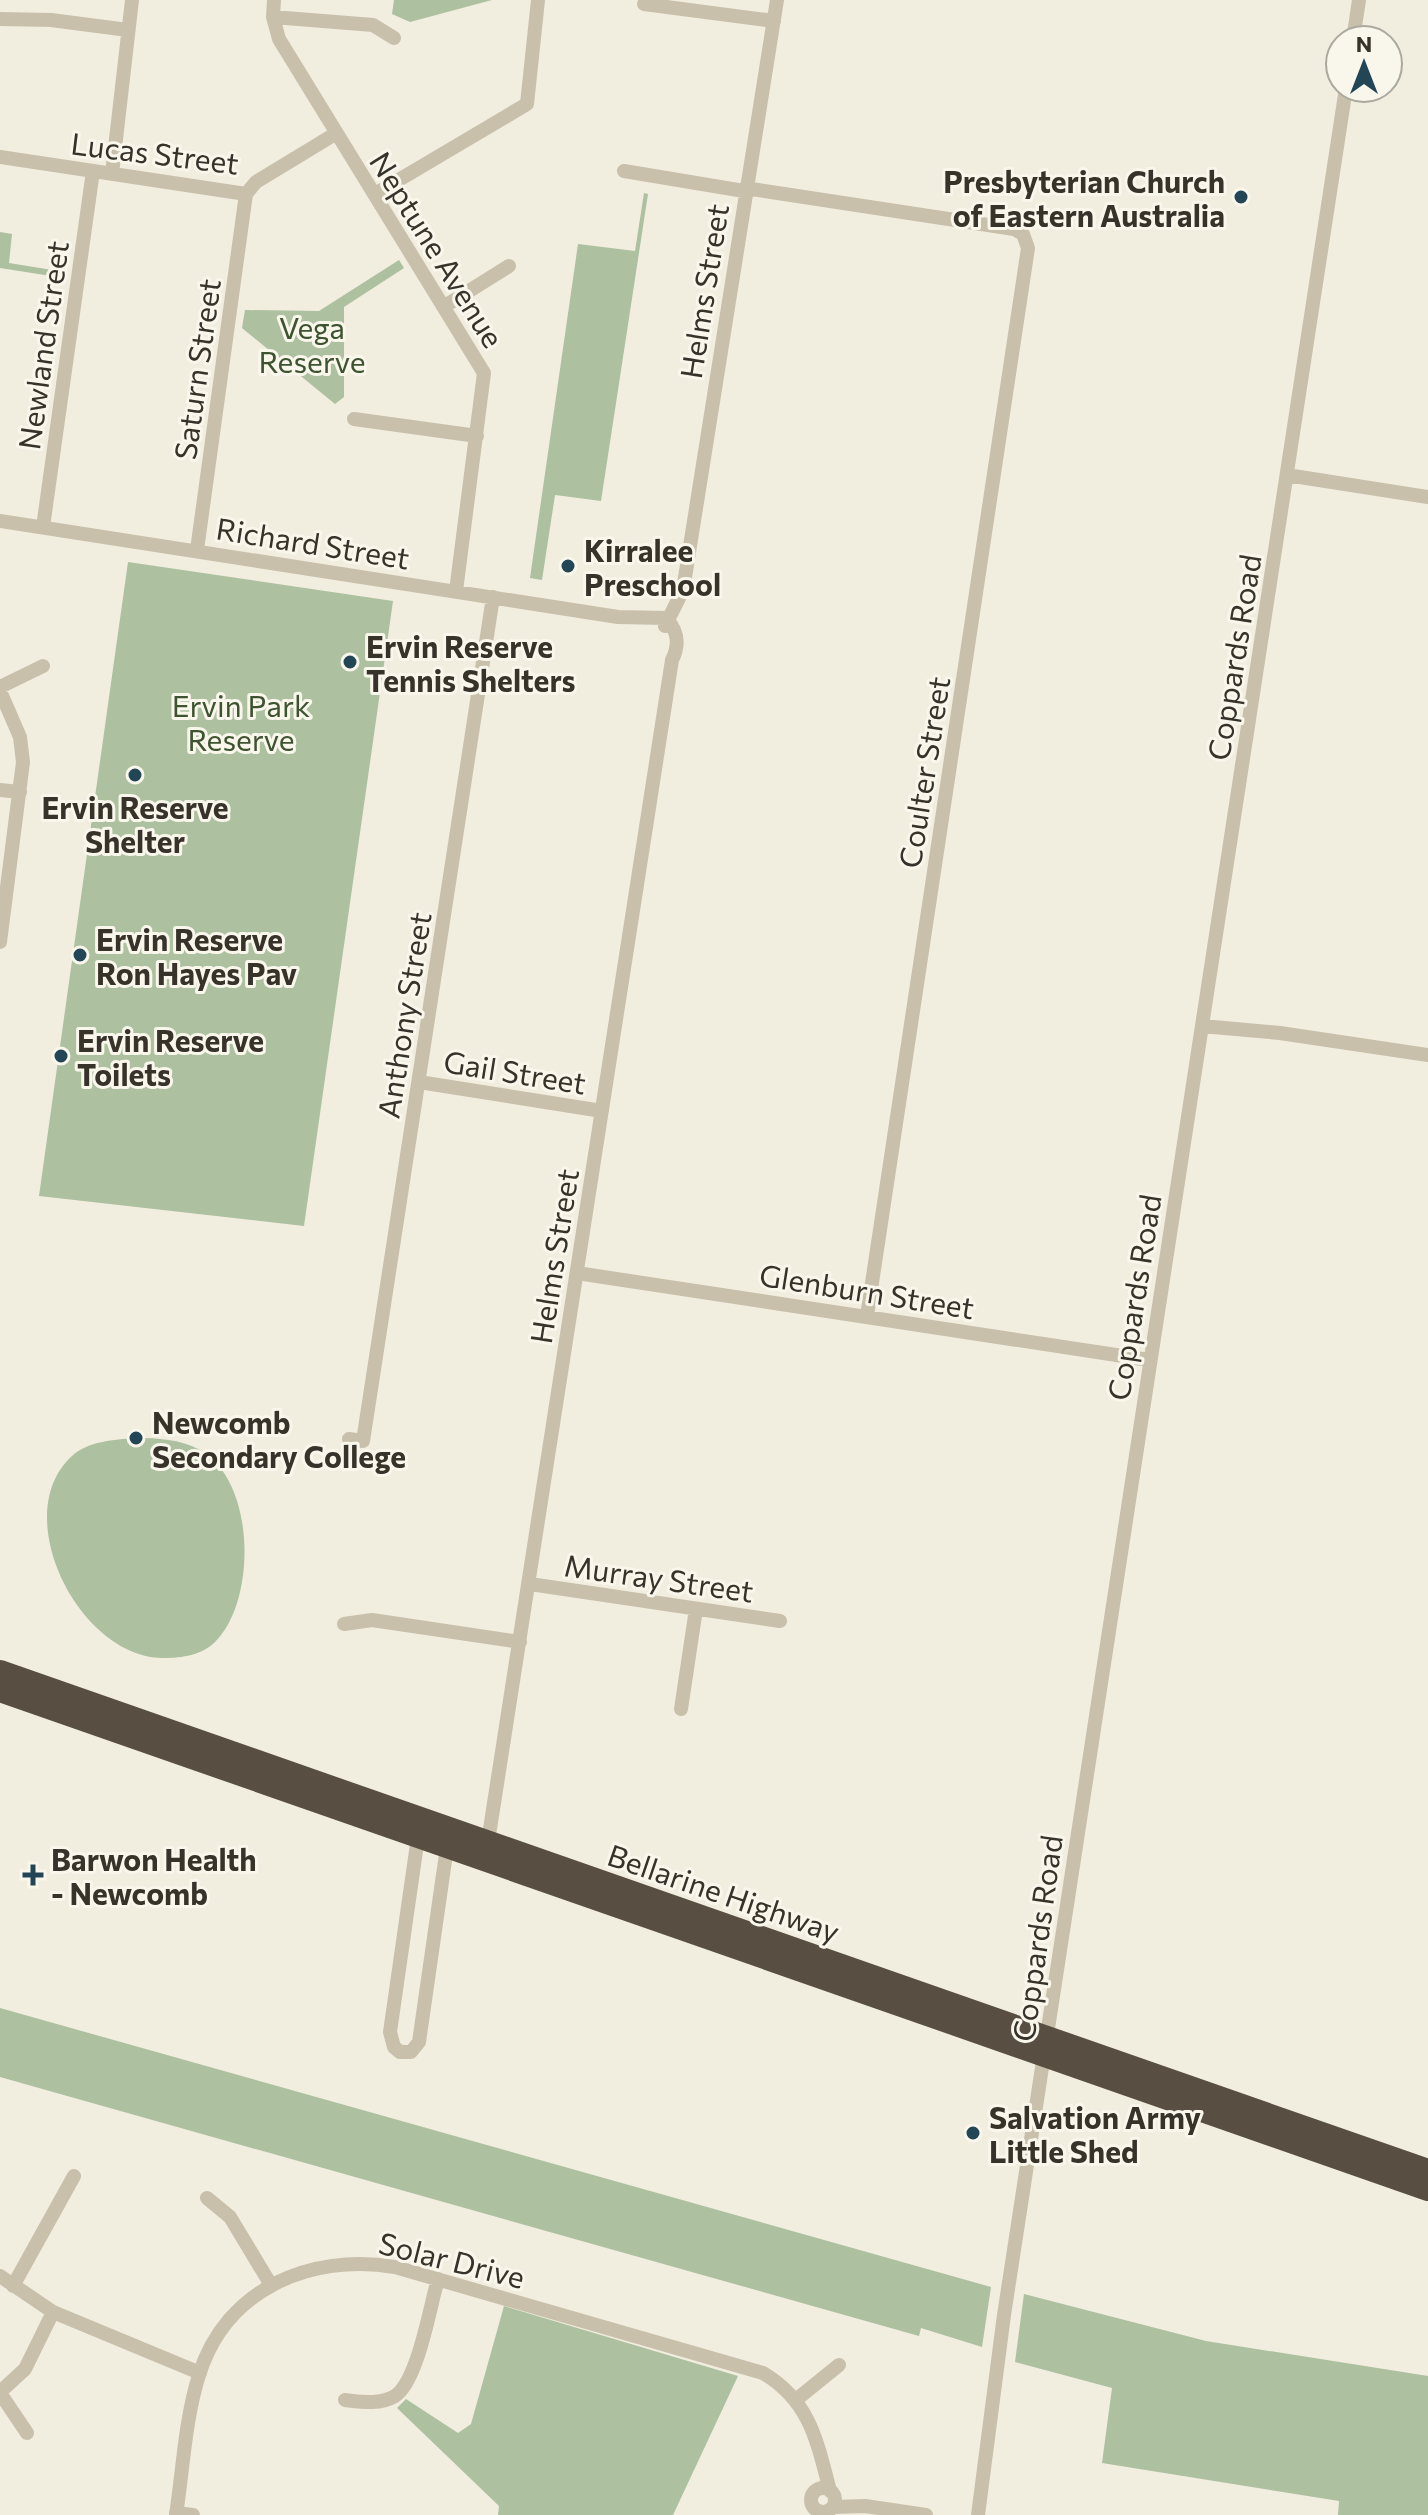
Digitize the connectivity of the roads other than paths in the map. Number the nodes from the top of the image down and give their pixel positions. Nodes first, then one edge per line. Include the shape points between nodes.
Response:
1 (132, 0) edge
2 (274, 0) edge
3 (538, 0) edge
4 (777, 0) edge
5 (1359, 0) edge
6 (644, 4) dead end
7 (273, 17) junction
8 (0, 19) edge
9 (774, 21) junction
10 (1355, 24) edge
11 (128, 30) junction
12 (394, 38) dead end
13 (1344, 104) edge
14 (335, 134) junction
15 (0, 157) edge
16 (93, 171) junction
17 (624, 171) dead end
18 (112, 174) junction
19 (745, 189) junction
20 (246, 194) junction
21 (375, 194) junction
22 (509, 266) dead end
23 (445, 306) junction
24 (354, 419) dead end
25 (477, 436) junction
26 (1287, 475) junction
27 (1428, 497) edge
28 (0, 521) edge
29 (43, 527) junction
30 (197, 550) junction
31 (456, 591) junction
32 (493, 597) junction
33 (668, 624) junction
34 (43, 666) dead end
35 (0, 689) edge
36 (0, 790) edge
37 (20, 792) junction
38 (2, 916) edge
39 (0, 942) edge
40 (1203, 1021) junction
41 (1428, 1055) edge
42 (419, 1082) junction
43 (602, 1111) junction
44 (577, 1273) junction
45 (867, 1316) junction
46 (1149, 1360) junction
47 (362, 1442) dead end
48 (530, 1584) junction
49 (696, 1609) junction
50 (780, 1621) dead end
51 (344, 1624) dead end
52 (520, 1642) junction
53 (0, 1671) edge
54 (0, 1691) edge
55 (681, 1709) dead end
56 (418, 1837) junction
57 (447, 1847) junction
58 (487, 1851) junction
59 (1046, 2046) junction
60 (1428, 2170) edge
61 (74, 2176) dead end
62 (1428, 2190) edge
63 (207, 2198) dead end
64 (0, 2276) edge
65 (438, 2279) junction
66 (271, 2285) junction
67 (13, 2286) junction
68 (53, 2312) junction
69 (839, 2365) dead end
70 (200, 2373) junction
71 (0, 2392) edge
72 (797, 2399) junction
73 (345, 2400) dead end
74 (27, 2433) dead end
75 (824, 2504) edge
76 (176, 2514) edge
77 (193, 2515) edge
78 (926, 2515) edge
79 (978, 2515) edge

1 - 11 street
2 - 7 street, Neptune Avenue
3 - 21 street via 527,104
4 - 9 street, Helms Street
5 - 10 street
6 - 9 street
7 - 12 street via 373,25
7 - 14 street, Neptune Avenue via 279,39
8 - 11 street
9 - 19 street, Helms Street
11 - 18 street
13 - 26 street, Coppards Road
14 - 20 street, Lucas Street via 256,182
14 - 21 street, Neptune Avenue
15 - 16 street, Lucas Street
16 - 18 street, Lucas Street
16 - 29 street, Newland Street
17 - 19 street
18 - 20 street, Lucas Street
19 - 33 street, Helms Street via 683,590
19 - 45 street, Coulter Street via 1014,229 1025,237 1028,254
20 - 30 street, Saturn Street
21 - 23 street, Neptune Avenue
22 - 23 street
23 - 25 street, Neptune Avenue via 484,373
24 - 25 street
25 - 31 street, Neptune Avenue
26 - 27 street
26 - 40 street, Coppards Road
28 - 29 street, Richard Street
29 - 30 street, Richard Street
30 - 31 street, Richard Street
31 - 32 street, Richard Street
32 - 33 street, Richard Street
32 - 42 street, Anthony Street
33 - 43 street, Helms Street via 672,660
34 - 35 street
35 - 37 street via 20,737
36 - 37 street
37 - 38 street
38 - 39 street
40 - 41 street
40 - 46 street, Coppards Road
42 - 43 street, Gail Street
42 - 47 street, Anthony Street
43 - 44 street, Helms Street
44 - 45 street, Glenburn Street
44 - 48 street, Helms Street
45 - 46 street, Glenburn Street
46 - 59 street, Coppards Road
48 - 49 street, Murray Street
48 - 52 street, Helms Street
49 - 50 street, Murray Street
49 - 55 street
51 - 52 street via 372,1620
52 - 58 street, Helms Street
53 - 58 highway, Bellarine Highway
54 - 56 highway, Bellarine Highway
56 - 57 highway, Bellarine Highway
56 - 57 street via 390,2032 400,2052 411,2052 419,2042
57 - 58 highway, Bellarine Highway
58 - 59 highway, Bellarine Highway
59 - 60 highway, Bellarine Highway
59 - 62 highway, Bellarine Highway
59 - 79 street, Coppards Road
61 - 67 street
63 - 66 street via 230,2217
64 - 67 street
65 - 66 street, Solar Drive via 355,2262 315,2267
65 - 72 street, Solar Drive via 748,2366
65 - 73 street via 403,2388 368,2403
66 - 70 street, Solar Drive via 218,2335
67 - 68 street
68 - 70 street
68 - 71 street via 25,2369
69 - 72 street
70 - 76 street, Solar Drive
71 - 74 street
72 - 75 street, Solar Drive via 813,2425
75 - 78 street
76 - 77 street

